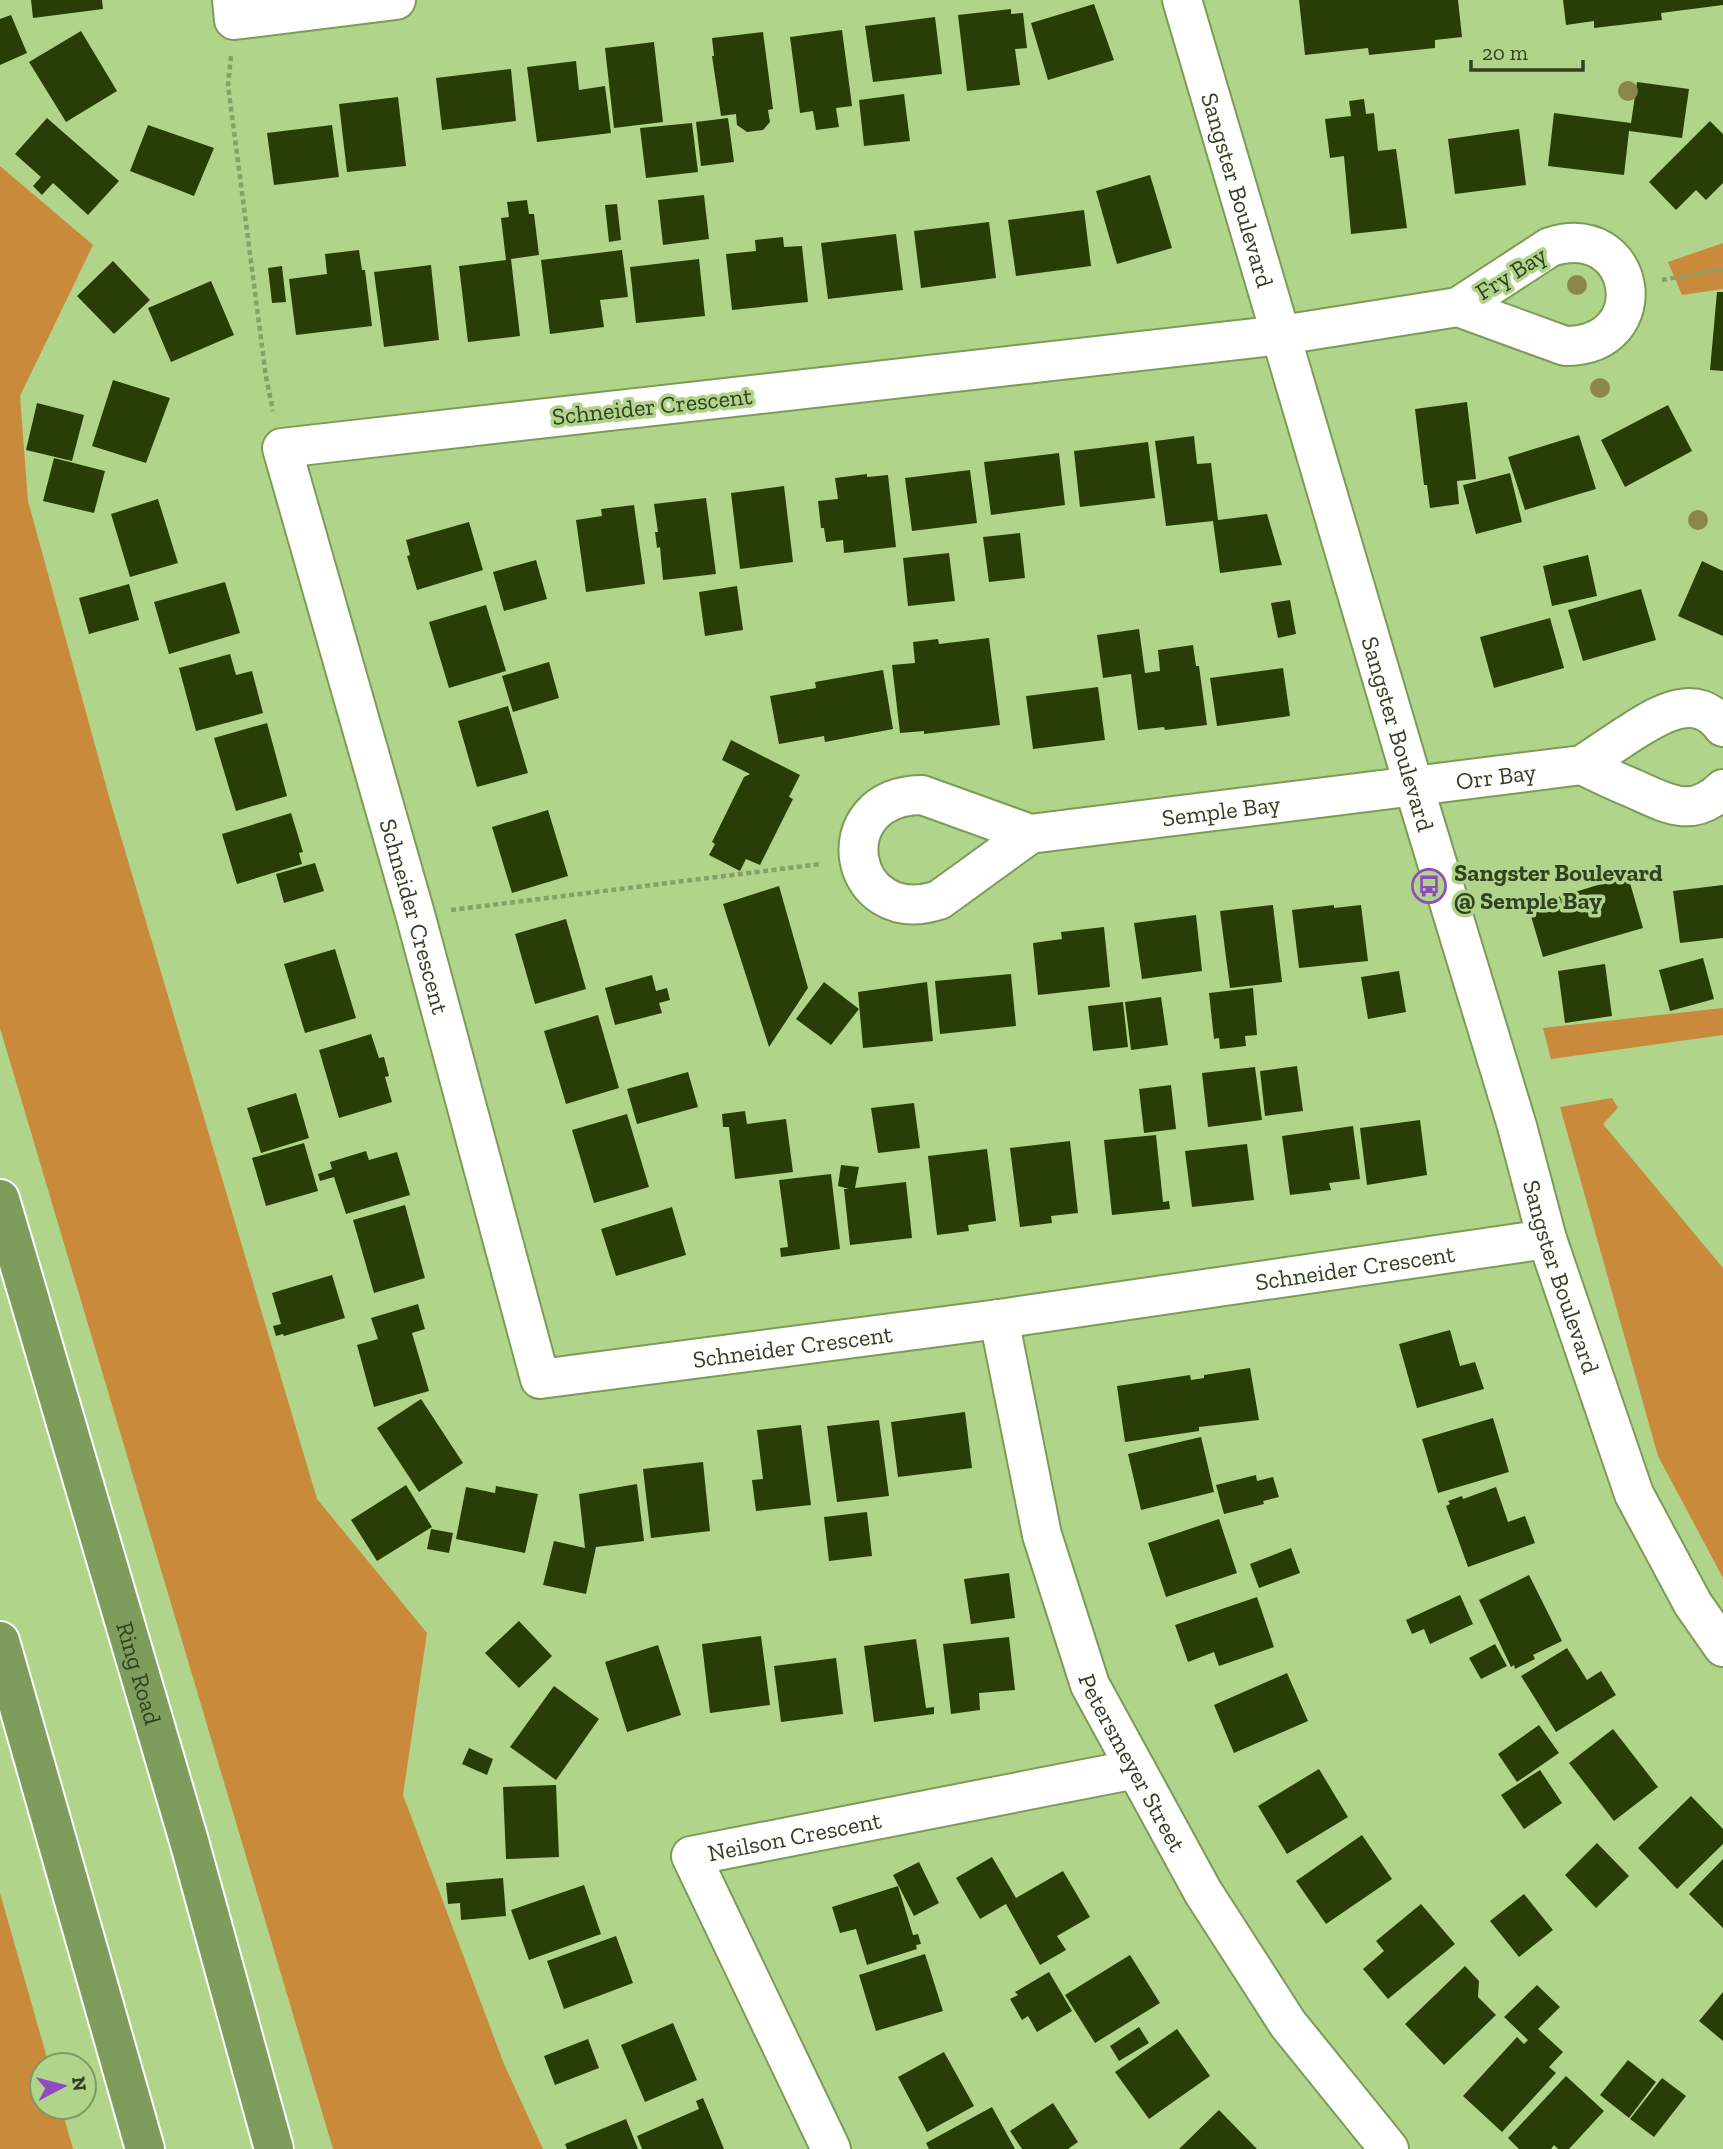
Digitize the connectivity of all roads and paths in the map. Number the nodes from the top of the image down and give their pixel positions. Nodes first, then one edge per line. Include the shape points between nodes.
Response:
1 (396, 0) edge
2 (1182, 0) edge
3 (233, 10) edge
4 (1723, 269) edge
5 (1625, 286) junction
6 (1458, 307) junction
7 (1282, 335) junction
8 (282, 448) junction
9 (1723, 727) edge
10 (1581, 765) junction
11 (1414, 787) junction
12 (1723, 789) edge
13 (1031, 834) junction
14 (859, 859) junction
15 (415, 914) junction
16 (0, 1199) edge
17 (1547, 1239) junction
18 (999, 1319) junction
19 (0, 1641) edge
20 (1723, 1647) edge
21 (1136, 1769) junction
22 (1380, 2146) edge
23 (145, 2149) edge
24 (274, 2149) edge
25 (831, 2149) edge

1 - 3 street
2 - 7 street, Sangster Boulevard
3 - 8 path via 228,85 266,377
4 - 5 path
5 - 6 street, Fry Bay via 1620,271 1598,247 1566,242 1550,247
5 - 6 street, Fry Bay via 1625,303 1610,332 1581,346 1565,346
6 - 7 street, Fry Bay
7 - 8 street, Schneider Crescent
7 - 11 street, Sangster Boulevard
8 - 15 street, Schneider Crescent
9 - 10 street, Orr Bay via 1705,712 1671,710
10 - 11 street, Orr Bay
10 - 12 street via 1681,807 1699,806
11 - 13 street, Semple Bay
11 - 17 street, Sangster Boulevard
13 - 14 street, Semple Bay via 939,900 922,906 888,900 874,890
13 - 14 street, Semple Bay via 922,796 905,796 874,811 858,842
14 - 15 path
15 - 18 street, Schneider Crescent via 540,1379
16 - 24 highway, Ring Road via 189,1840
17 - 18 street, Schneider Crescent
17 - 20 street, Sangster Boulevard via 1634,1493 1693,1604
18 - 21 street, Petersmeyer Street via 1042,1535 1090,1685
19 - 23 highway
21 - 22 street, Petersmeyer Street via 1203,1892 1288,2024
21 - 25 street, Neilson Crescent via 691,1856

